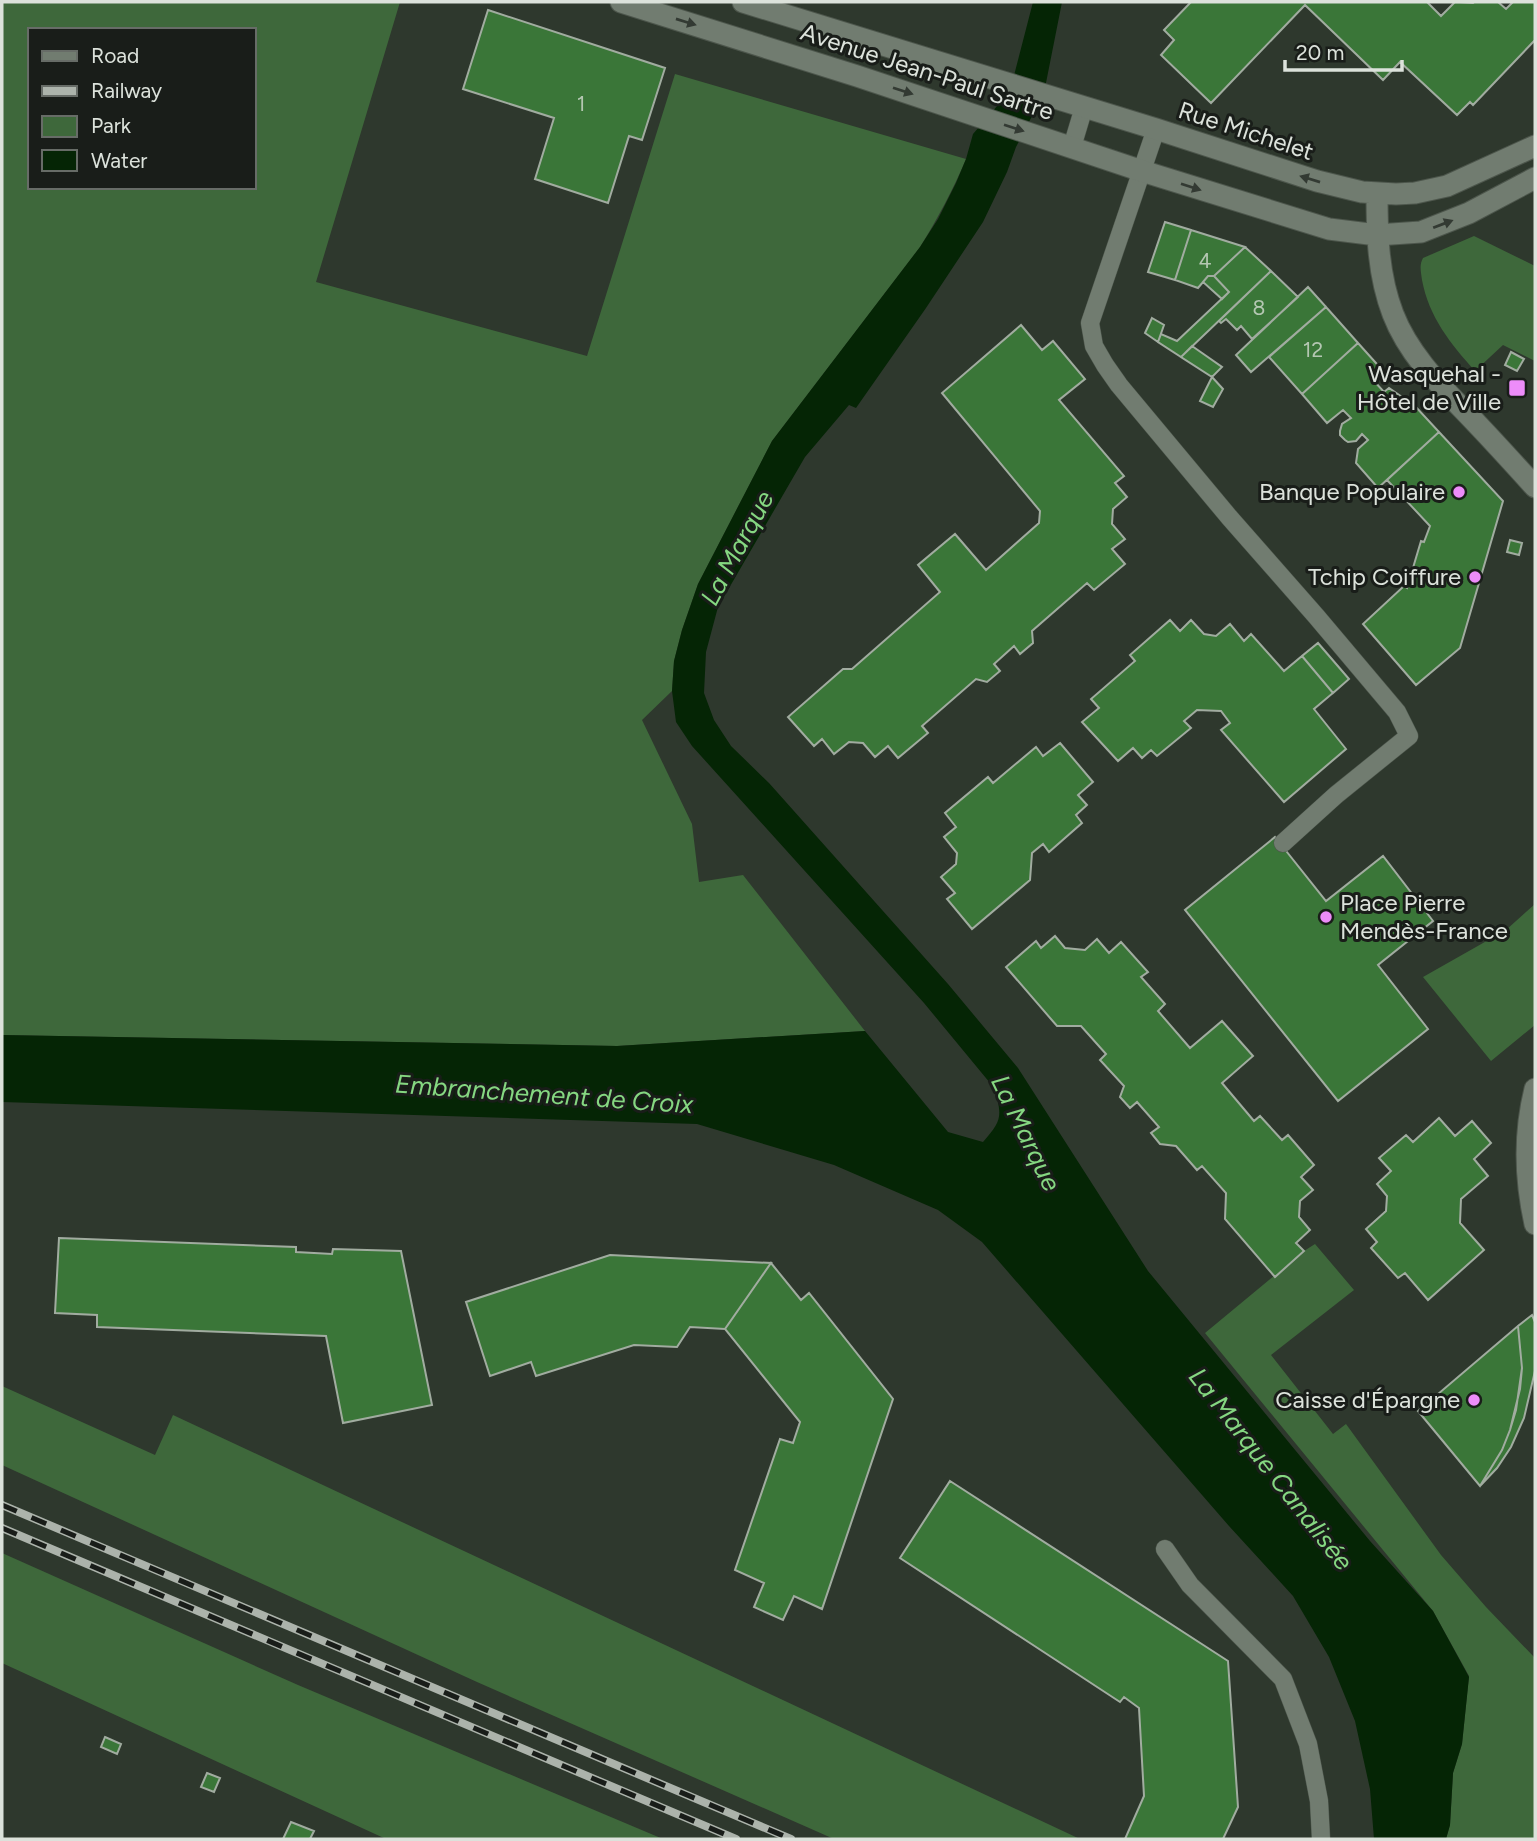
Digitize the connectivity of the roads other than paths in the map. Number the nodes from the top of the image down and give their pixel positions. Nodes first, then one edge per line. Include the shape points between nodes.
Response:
1 (621, 2) edge
2 (743, 2) edge
3 (1061, 99) joint
4 (1084, 107) junction
5 (1156, 129) junction
6 (1065, 145) junction
7 (1535, 146) edge
8 (1142, 171) junction
9 (1535, 178) edge
10 (1377, 194) junction
11 (1377, 235) junction
12 (1535, 487) edge
13 (1283, 843) dead end
14 (1535, 1089) edge
15 (1535, 1224) edge
16 (1165, 1549) dead end
17 (1321, 1839) edge

1 -> 6 street, Avenue Jean-Paul Sartre
2 - 3 street, Avenue Jean-Paul Sartre
3 - 4 street, Rue Michelet
4 - 5 street, Rue Michelet
4 - 6 lane
5 - 8 lane
10 -> 5 street, Rue Michelet via 1317,181
6 - 8 street
7 - 10 street, Rue Michelet via 1447,186 1415,194
8 -> 11 street via 1329,229
8 - 13 lane via 1090,323 1094,346 1127,395 1397,712 1409,736
11 -> 9 street via 1421,232
10 - 11 street
11 - 12 street via 1386,292 1402,334 1433,377
14 - 15 street via 1527,1149
16 - 17 lane via 1190,1585 1283,1679 1308,1744 1320,1801

